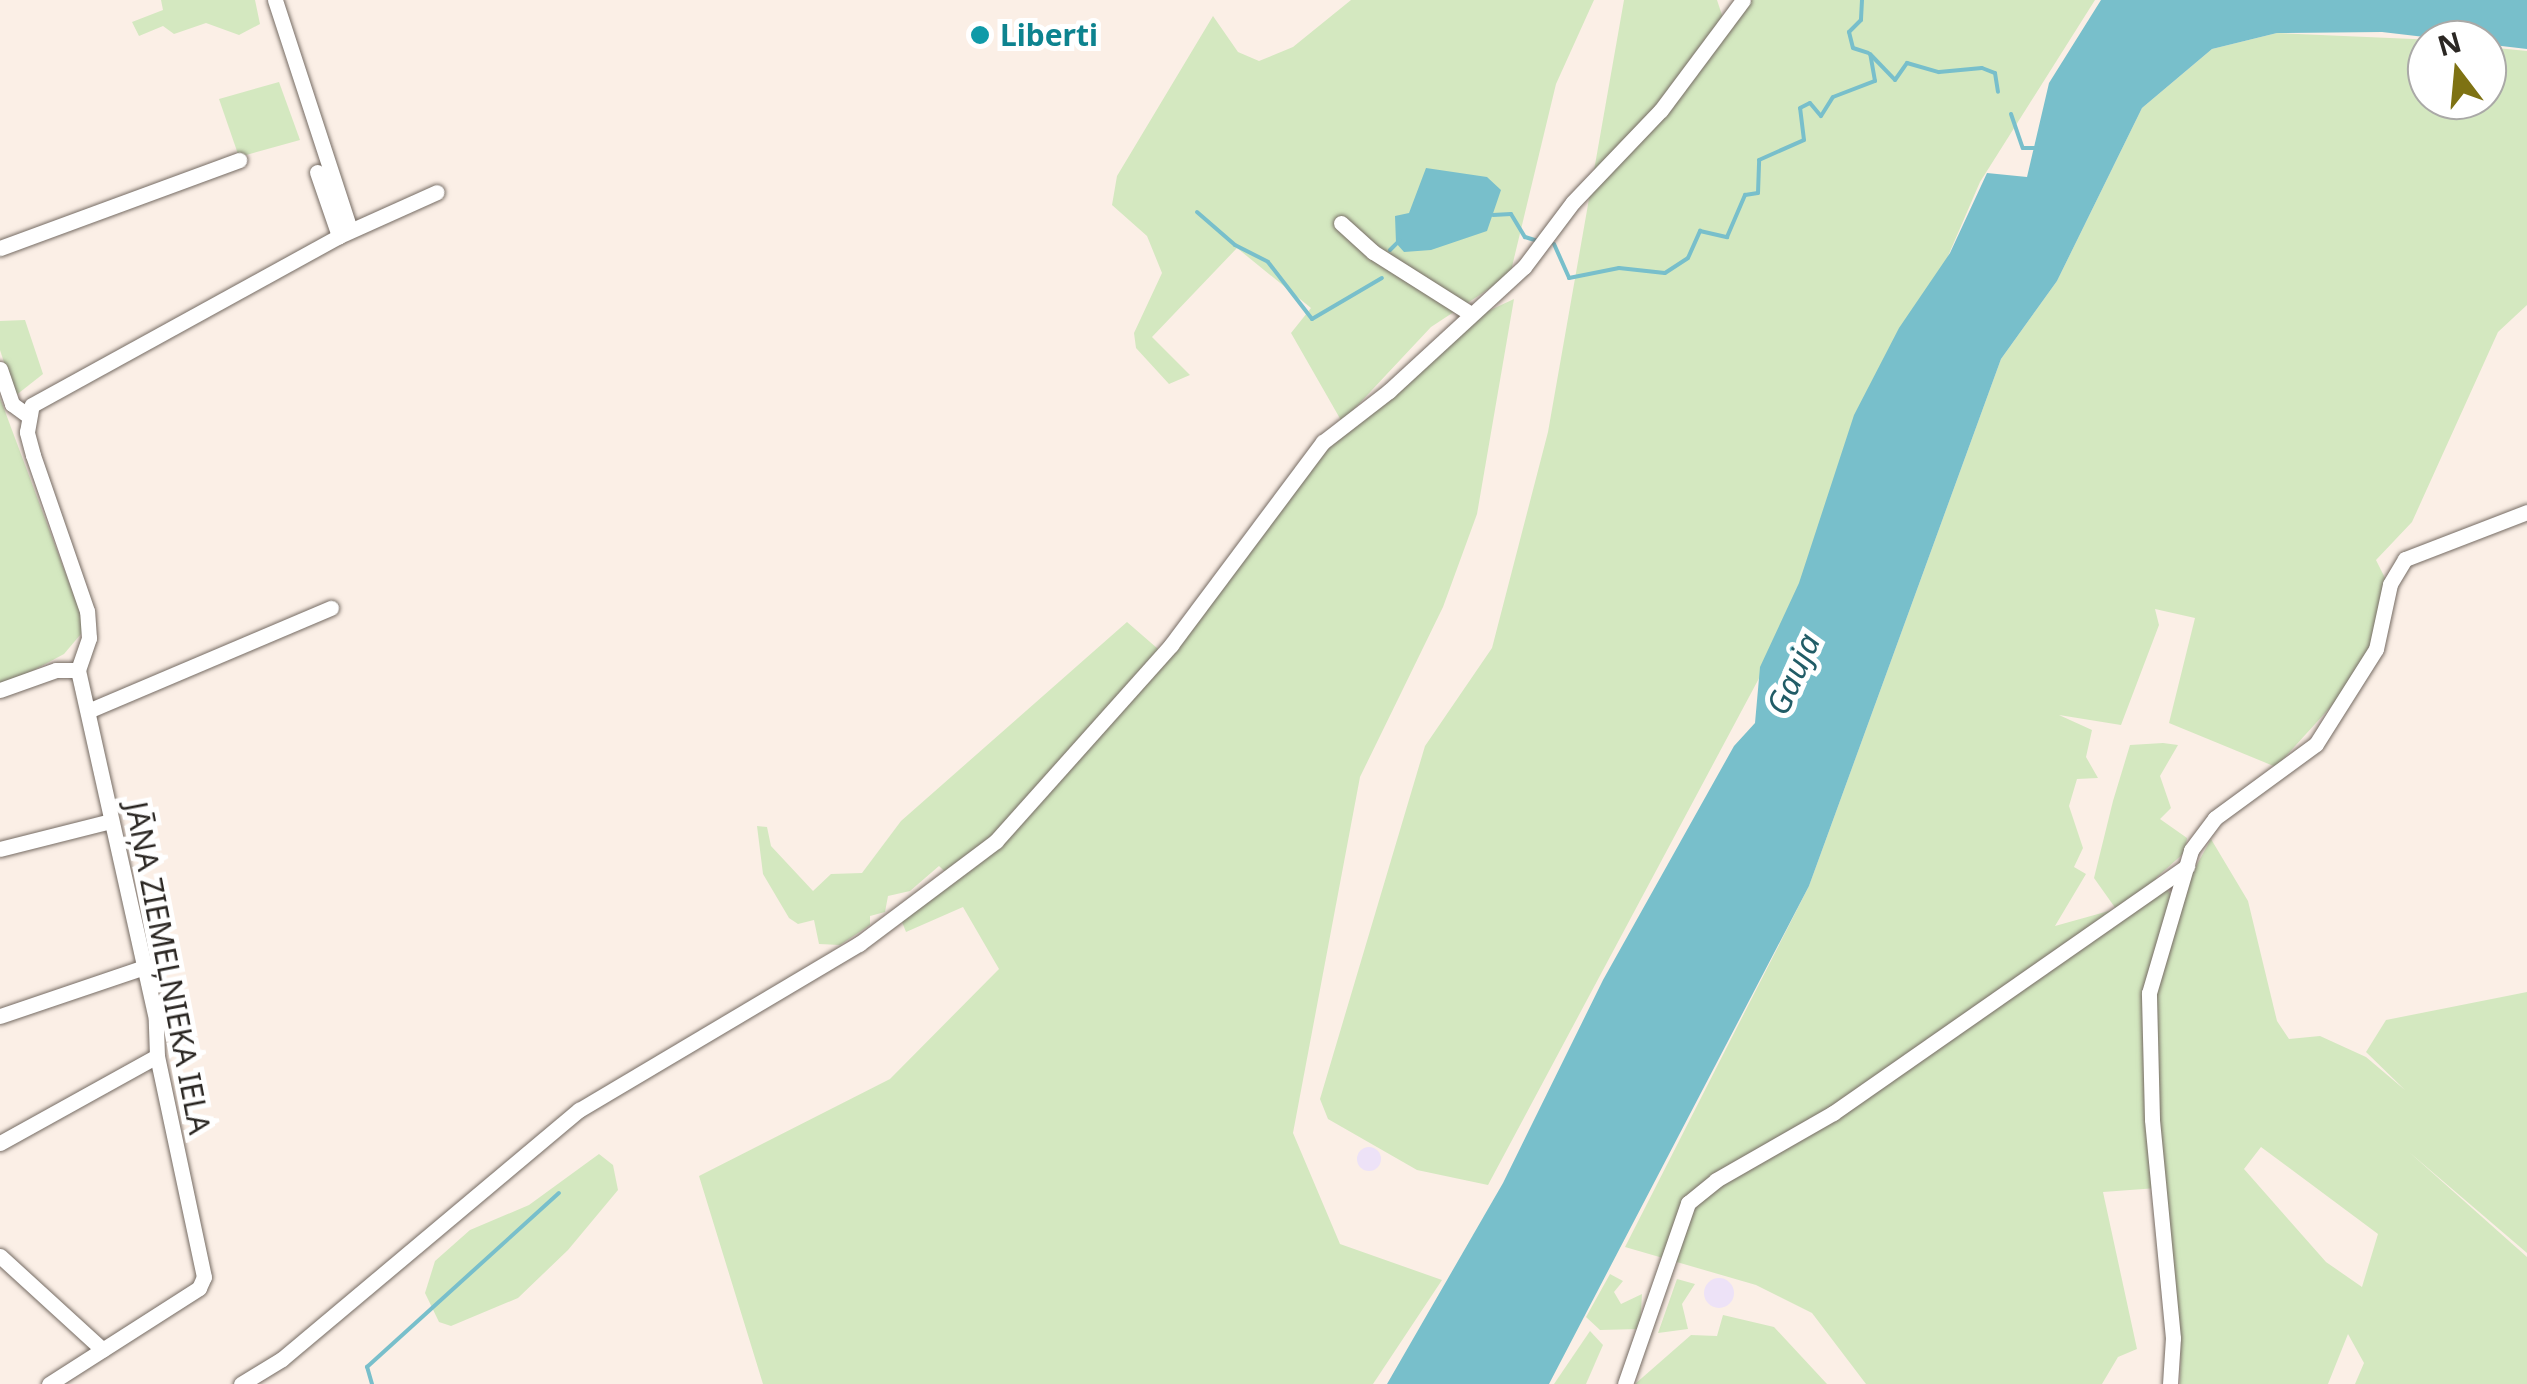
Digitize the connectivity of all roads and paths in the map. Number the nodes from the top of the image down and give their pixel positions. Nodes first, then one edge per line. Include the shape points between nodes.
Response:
1 (275, 0) edge
2 (1743, 0) edge
3 (239, 160) dead end
4 (317, 172) dead end
5 (437, 192) dead end
6 (1342, 223) dead end
7 (344, 233) junction
8 (0, 248) edge
9 (1471, 314) junction
10 (0, 368) edge
11 (27, 414) junction
12 (2527, 512) edge
13 (330, 608) dead end
14 (78, 670) junction
15 (0, 690) edge
16 (88, 711) junction
17 (111, 820) junction
18 (0, 849) edge
19 (2186, 866) junction
20 (145, 967) junction
21 (0, 1016) edge
22 (157, 1056) junction
23 (0, 1140) edge
24 (0, 1256) edge
25 (103, 1350) junction
26 (248, 1380) edge
27 (49, 1384) edge
28 (1625, 1384) edge
29 (2170, 1384) edge

1 - 7 street
2 - 9 street via 1661,110 1573,202 1524,267
3 - 8 street
4 - 7 street
5 - 7 street
6 - 9 street via 1373,252
7 - 11 street via 54,390
9 - 26 street via 1389,392 1323,442 1171,645 996,841 860,944 579,1110
10 - 11 street via 12,404
11 - 14 street via 32,455 87,611 89,638
12 - 19 street via 2406,559 2390,584 2376,650 2324,733 2305,756 2215,818
13 - 16 street
14 - 15 street via 56,670
14 - 16 street, JĀŅA ZIEMEĻNIEKA IELA
16 - 17 street, JĀŅA ZIEMEĻNIEKA IELA
17 - 18 street
17 - 20 street, JĀŅA ZIEMEĻNIEKA IELA
19 - 28 street via 1847,1103 1688,1203
19 - 29 street via 2149,993 2150,1103 2174,1338
20 - 21 street
20 - 22 street, JĀŅA ZIEMEĻNIEKA IELA
22 - 23 street
22 - 25 street, JĀŅA ZIEMEĻNIEKA IELA via 204,1277 199,1288
24 - 25 street
25 - 27 street

